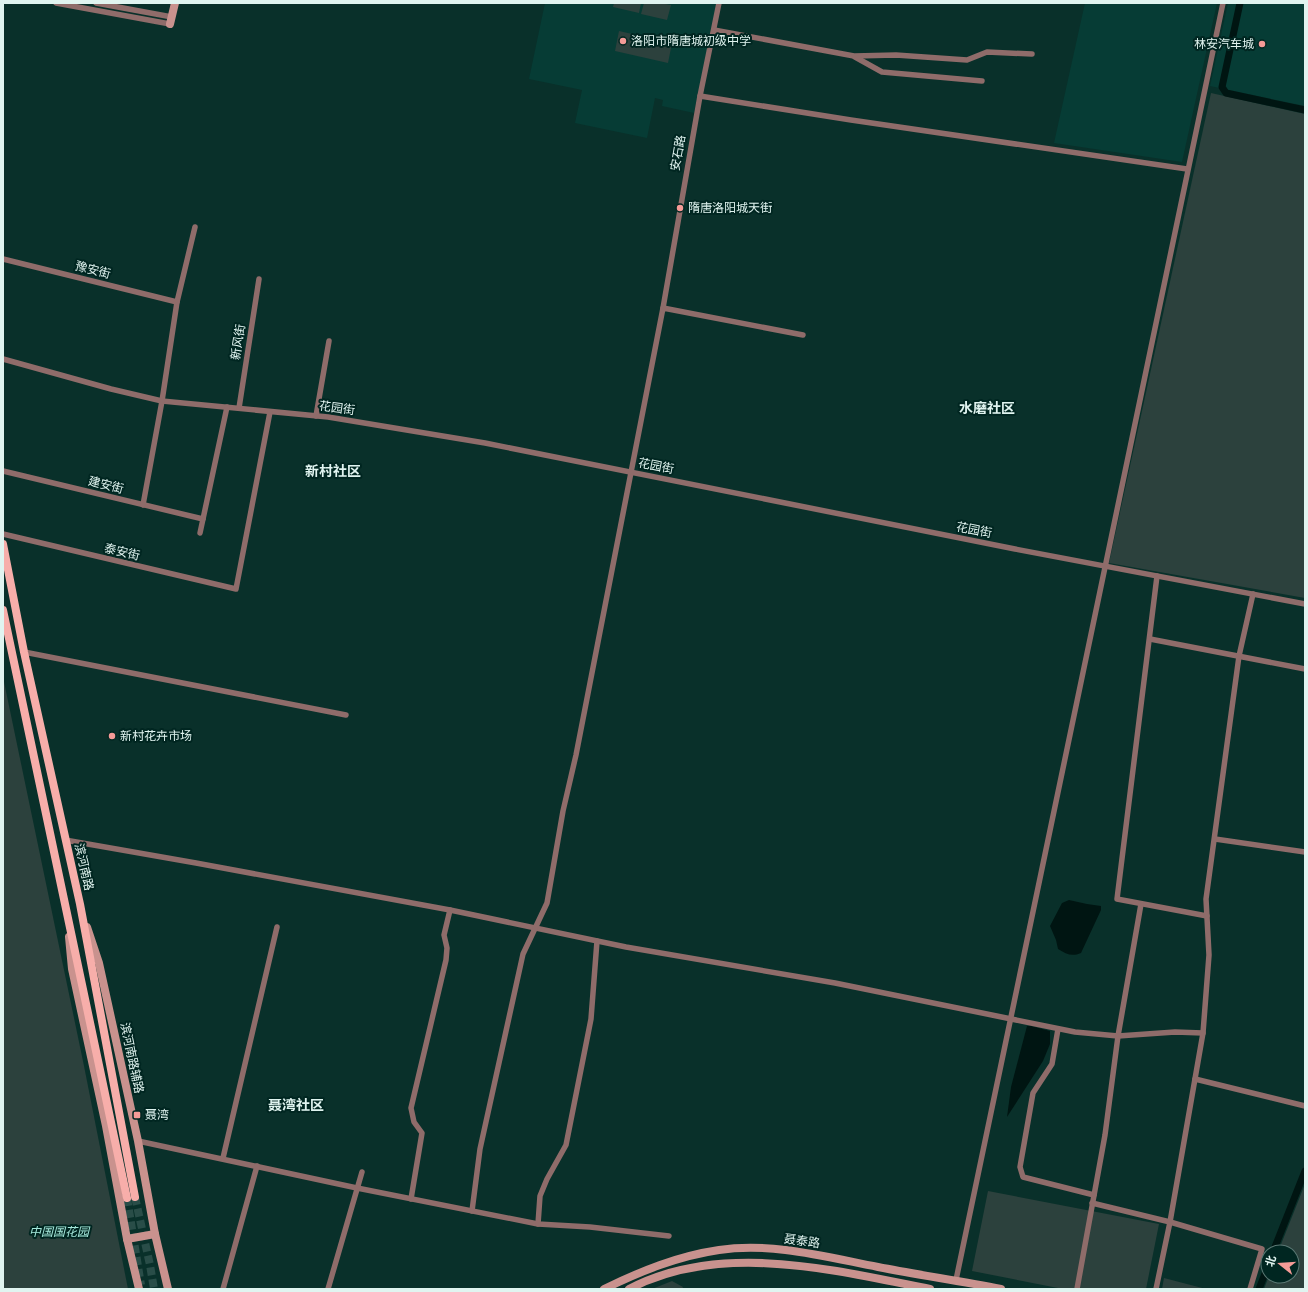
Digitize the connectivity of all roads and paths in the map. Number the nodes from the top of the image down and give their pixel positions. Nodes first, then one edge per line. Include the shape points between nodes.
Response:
1 (56, 3) edge
2 (96, 3) edge
3 (170, 3) edge
4 (175, 3) edge
5 (719, 3) edge
6 (1222, 3) edge
7 (169, 20) junction
8 (714, 30) junction
9 (1032, 54) dead end
10 (854, 56) junction
11 (982, 81) dead end
12 (700, 96) junction
13 (1187, 169) junction
14 (194, 227) dead end
15 (3, 259) edge
16 (259, 279) dead end
17 (178, 302) junction
18 (664, 308) junction
19 (803, 335) dead end
20 (329, 341) dead end
21 (3, 359) edge
22 (162, 401) junction
23 (227, 407) junction
24 (239, 408) junction
25 (270, 412) junction
26 (316, 416) junction
27 (3, 471) edge
28 (632, 473) junction
29 (143, 505) junction
30 (203, 519) junction
31 (200, 533) dead end
32 (3, 534) edge
33 (3, 544) edge
34 (1105, 566) junction
35 (1157, 576) junction
36 (1253, 594) junction
37 (1305, 604) edge
38 (15, 605) junction
39 (3, 607) edge
40 (3, 610) edge
41 (1150, 639) junction
42 (24, 652) junction
43 (1239, 656) junction
44 (1305, 669) edge
45 (346, 715) dead end
46 (1215, 839) junction
47 (65, 840) junction
48 (1305, 852) edge
49 (80, 904) junction
50 (1141, 904) junction
51 (66, 908) junction
52 (450, 910) junction
53 (1207, 916) junction
54 (277, 927) dead end
55 (536, 928) junction
56 (596, 941) junction
57 (1010, 1019) junction
58 (1058, 1029) junction
59 (1203, 1033) junction
60 (1118, 1036) junction
61 (1195, 1079) junction
62 (1305, 1106) edge
63 (138, 1140) junction
64 (223, 1158) junction
65 (257, 1166) junction
66 (362, 1172) dead end
67 (357, 1188) junction
68 (1094, 1195) junction
69 (411, 1199) junction
70 (1092, 1202) junction
71 (472, 1211) junction
72 (1170, 1222) junction
73 (538, 1224) junction
74 (155, 1234) junction
75 (669, 1236) dead end
76 (127, 1239) junction
77 (956, 1280) junction
78 (985, 1288) edge
79 (139, 1289) edge
80 (168, 1289) edge
81 (222, 1289) edge
82 (328, 1289) edge
83 (604, 1289) edge
84 (629, 1289) edge
85 (930, 1289) edge
86 (999, 1289) edge
87 (1077, 1289) edge
88 (1156, 1289) edge
89 (1250, 1289) edge

1 - 7 street
2 - 7 street
3 - 7 main road
4 - 7 main road
5 - 8 street, 安石路
6 - 13 street
8 - 10 street
8 - 12 street, 安石路
9 - 10 street via 987,52 968,60 896,55
10 - 11 street via 882,72
12 - 13 street
12 - 18 street, 安石路
13 - 34 street
14 - 17 street
15 - 17 street, 豫安街
16 - 24 street, 新风街
17 - 22 street
18 - 19 street
18 - 28 street, 安石路
20 - 26 street
21 - 22 street, 花园街
22 - 23 street, 花园街
22 - 29 street
23 - 24 street, 花园街
23 - 30 street
24 - 25 street, 花园街
25 - 26 street, 花园街
25 - 32 street, 泰安街 via 236,589
26 - 28 street, 花园街 via 485,444
27 - 29 street, 建安街
28 - 34 street, 花园街
28 - 55 street, 安石路 via 563,811 547,903
29 - 30 street, 建安街
30 - 31 street
33 - 38 main road, 滨河南路
34 - 35 street, 花园街
34 - 57 street
35 - 36 street, 花园街
35 - 41 street
36 - 37 street, 花园街
36 - 43 street
38 - 39 main road
38 - 42 main road, 滨河南路
40 - 51 main road, 滨河南路
41 - 43 street
41 - 50 street via 1117,899
42 - 45 street
42 - 47 main road, 滨河南路
43 - 44 street
43 - 46 street
46 - 48 street
46 - 53 street via 1206,899
47 - 49 main road, 滨河南路
47 - 52 street
49 - 51 main road, 滨河南路 via 131,1198
49 - 63 main road, 滨河南路辅路 via 99,963
50 - 53 street
50 - 60 street
51 - 76 main road via 72,969
52 - 55 street
52 - 69 street via 444,935 448,948 446,960 411,1108 414,1122 422,1133
53 - 59 street via 1209,955
54 - 64 street
55 - 56 street
55 - 71 street, 安石路 via 523,954 480,1149
56 - 57 street via 835,983
56 - 73 street via 591,1019 566,1145 540,1196
57 - 58 street
57 - 77 street
58 - 60 street
58 - 68 street via 1052,1064 1033,1094 1020,1167 1023,1177
59 - 60 street
59 - 61 street
60 - 68 street
61 - 62 street
61 - 72 street
63 - 64 street
63 - 74 main road, 滨河南路辅路
64 - 65 street
65 - 67 street
65 - 81 street
66 - 67 street
67 - 69 street
67 - 82 street
68 - 70 street
69 - 71 street
70 - 72 street
70 - 87 street
71 - 73 street
72 - 88 street
72 - 89 street via 1262,1249
73 - 75 street
74 - 76 main road
74 - 80 main road, 滨河南路辅路
76 - 79 main road
77 - 78 main road, 聂泰路
77 - 83 main road, 聂泰路 via 823,1256 754,1247 719,1250 673,1260
78 - 86 main road, 聂泰路
84 - 85 main road via 641,1282 678,1270 706,1265 775,1263 859,1275

